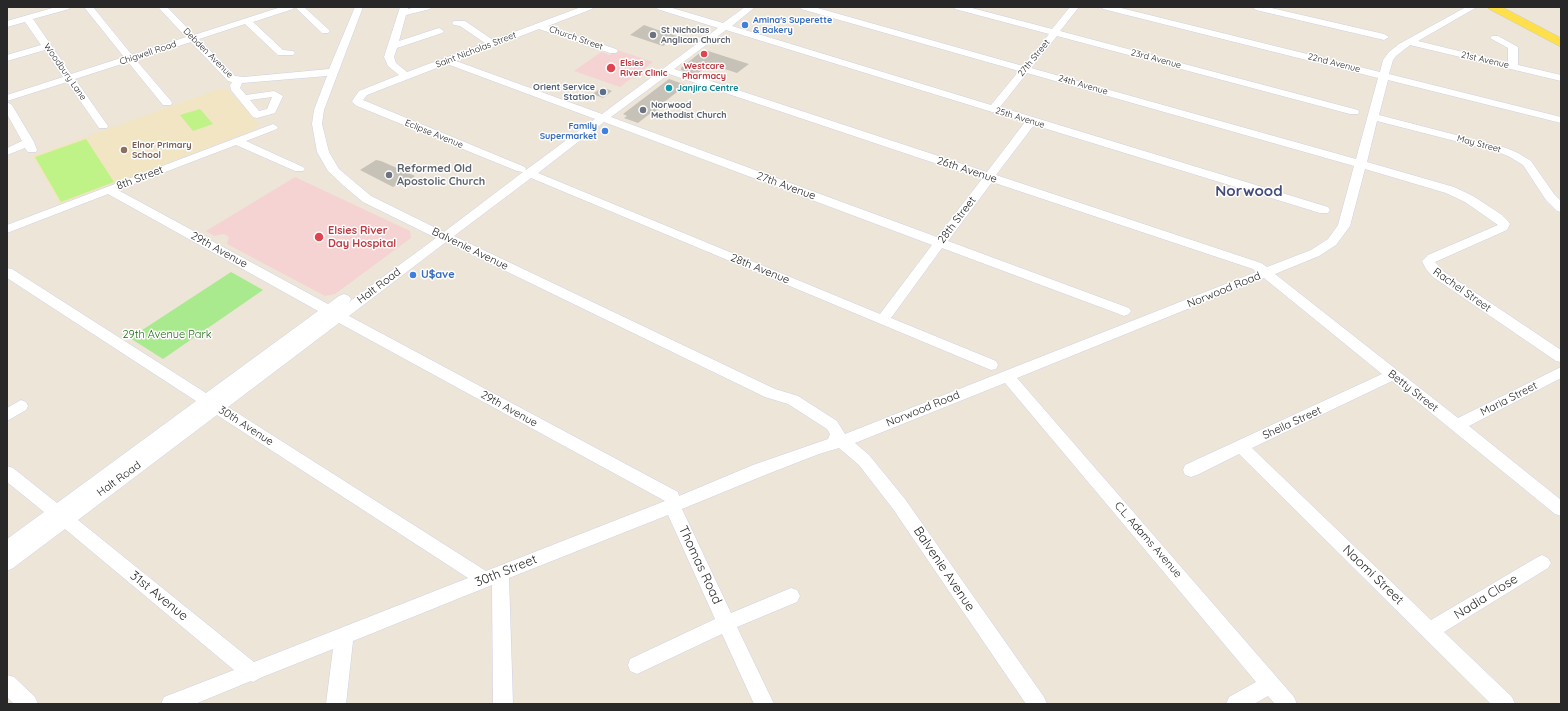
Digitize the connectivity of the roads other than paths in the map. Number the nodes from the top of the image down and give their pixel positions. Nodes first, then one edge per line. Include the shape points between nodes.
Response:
1 (66, 7) edge
2 (88, 7) edge
3 (162, 7) edge
4 (290, 7) edge
5 (299, 7) edge
6 (359, 7) edge
7 (427, 7) edge
8 (589, 7) edge
9 (660, 7) edge
10 (741, 7) edge
11 (751, 7) edge
12 (804, 7) edge
13 (958, 7) edge
14 (1075, 7) edge
15 (1106, 7) edge
16 (1256, 7) edge
17 (1473, 7) edge
18 (1493, 7) edge
19 (1513, 7) edge
20 (403, 10) edge
21 (27, 18) junction
22 (11, 20) edge
23 (247, 21) junction
24 (457, 23) dead end
25 (540, 26) junction
26 (720, 26) junction
27 (325, 31) dead end
28 (439, 31) dead end
29 (1054, 32) junction
30 (1561, 33) edge
31 (1384, 37) dead end
32 (1494, 38) dead end
33 (192, 39) junction
34 (1409, 42) junction
35 (492, 44) junction
36 (1561, 44) edge
37 (47, 46) junction
38 (392, 46) junction
39 (613, 51) dead end
40 (290, 53) dead end
41 (7, 58) edge
42 (130, 59) junction
43 (448, 61) junction
44 (1514, 67) junction
45 (1025, 69) junction
46 (667, 70) junction
47 (333, 72) junction
48 (406, 76) junction
49 (1384, 76) junction
50 (69, 78) junction
51 (1561, 78) edge
52 (239, 80) junction
53 (363, 93) joint
54 (7, 98) edge
55 (243, 98) dead end
56 (167, 103) dead end
57 (7, 105) edge
58 (993, 109) junction
59 (1354, 112) dead end
60 (599, 116) junction
61 (1373, 117) junction
62 (1561, 120) edge
63 (1031, 121) junction
64 (102, 126) dead end
65 (273, 127) dead end
66 (238, 141) junction
67 (7, 152) edge
68 (1361, 164) junction
69 (299, 169) dead end
70 (525, 171) junction
71 (989, 177) junction
72 (109, 190) junction
73 (1561, 208) edge
74 (1324, 210) dead end
75 (7, 229) edge
76 (440, 235) junction
77 (940, 242) junction
78 (7, 272) edge
79 (1265, 273) junction
80 (1124, 311) dead end
81 (333, 313) junction
82 (882, 319) junction
83 (1561, 358) edge
84 (991, 365) dead end
85 (1561, 372) edge
86 (1392, 375) junction
87 (1007, 376) junction
88 (212, 403) junction
89 (21, 406) dead end
90 (7, 415) edge
91 (1456, 426) junction
92 (842, 441) junction
93 (1241, 447) junction
94 (1192, 470) dead end
95 (7, 473) edge
96 (674, 505) junction
97 (1561, 509) edge
98 (61, 515) junction
99 (7, 548) edge
100 (7, 563) edge
101 (1542, 563) dead end
102 (492, 577) junction
103 (791, 596) dead end
104 (727, 623) junction
105 (1430, 631) junction
106 (344, 636) junction
107 (637, 665) dead end
108 (253, 673) junction
109 (7, 684) edge
110 (1270, 684) junction
111 (28, 704) edge
112 (171, 704) edge
113 (336, 704) edge
114 (503, 704) edge
115 (764, 704) edge
116 (1037, 704) edge
117 (1236, 704) edge
118 (1287, 704) edge
119 (1505, 704) edge

1 - 21 street
2 - 42 street
3 - 33 street, Debden Avenue
4 - 23 street, Chigwell Road
5 - 27 street
6 - 47 street, Balvenie Avenue
7 - 20 street
8 - 25 street, Saint Nicholas Street
9 - 26 street, 25th Avenue
10 - 26 street, Halt Road
11 - 26 street, Halt Road
12 - 45 street, 24th Avenue
13 - 29 street, 23rd Avenue
14 - 29 street, 27th Street
15 - 49 street, 22nd Avenue
16 - 31 street
17 - 34 street, Norwood Road
18 - 36 main road
19 - 30 main road
20 - 38 street
21 - 22 street
21 - 37 street, Woodbury Lane
23 - 33 street, Chigwell Road
23 - 40 street via 281,54
24 - 35 street via 462,23
25 - 35 street, Saint Nicholas Street
25 - 39 street, Church Street
26 - 46 street, Halt Road
26 - 58 street, 25th Avenue
26 - 60 street, Halt Road
28 - 38 street
29 - 45 street, 27th Street
29 - 59 street, 23rd Avenue
32 - 44 street via 1513,47
33 - 42 street, Chigwell Road
33 - 52 street, Debden Avenue via 229,77
34 - 44 street, 21st Avenue
34 - 49 street, Norwood Road via 1392,54
35 - 43 street, Saint Nicholas Street
37 - 41 street
37 - 50 street, Woodbury Lane
38 - 48 street via 389,60
42 - 50 street, Chigwell Road
42 - 56 street
43 - 48 street, Saint Nicholas Street
43 - 60 street, 27th Avenue
44 - 51 street, 21st Avenue
45 - 58 street, 27th Street
45 - 68 street, 24th Avenue
46 - 60 street, Halt Road
46 - 71 street, 26th Avenue
47 - 52 street, Debden Avenue
47 - 76 street, Balvenie Avenue via 320,106 317,124 321,146 334,171 367,199
48 - 53 street, Saint Nicholas Street
49 - 61 street, Norwood Road
49 - 62 street, 22nd Avenue
50 - 54 street, Chigwell Road
50 - 64 street, Woodbury Lane
52 - 55 street via 235,88
53 - 70 street, Eclipse Avenue via 357,101 361,104
57 - 67 street via 30,146 22,146
58 - 63 street, 25th Avenue
60 - 70 street, Halt Road
60 - 77 street, 27th Avenue
61 - 68 street, Norwood Road
61 - 73 street, May Street via 1514,155 1527,163 1550,197
63 - 71 street, 28th Street
63 - 74 street, 25th Avenue
65 - 66 street, 8th Street
66 - 69 street
66 - 72 street, 8th Street
68 - 79 street, Norwood Road via 1348,217 1337,237 1315,253
68 - 83 street, Rachel Street via 1450,190 1502,222 1504,227 1501,229 1432,258 1428,264 1432,270
70 - 76 street, Halt Road
70 - 82 street, 28th Avenue
71 - 77 street, 28th Street
71 - 79 street, 26th Avenue via 1257,266
72 - 75 street, 8th Street
72 - 81 street, 29th Avenue
76 - 81 street, Halt Road
76 - 92 street, Balvenie Avenue via 770,393
77 - 80 street, 27th Avenue
77 - 82 street, 28th Street
78 - 88 street, 30th Avenue
79 - 86 street, Betty Street
79 - 87 street, Norwood Road
81 - 88 street, Halt Road
81 - 96 street, 29th Avenue via 672,497
82 - 84 street, 28th Avenue
85 - 91 street, Maria Street
86 - 91 street, Betty Street
86 - 93 street, Sheila Street
87 - 92 street, Norwood Road
87 - 110 street, C.L. Adams Avenue
88 - 98 street, Halt Road
88 - 102 street, 30th Avenue
89 - 90 street
91 - 97 street, Betty Street
92 - 96 street, 30th Street via 802,453
92 - 116 street, Balvenie Avenue via 864,460 900,504
93 - 94 street, Sheila Street
93 - 105 street, Naomi Street
95 - 98 street, 31st Avenue
96 - 102 street, 30th Street
96 - 104 street, Thomas Road
98 - 99 street, Halt Road
98 - 100 street, Halt Road
98 - 108 street, 31st Avenue
101 - 105 street, Nadia Close
102 - 106 street, 30th Street
102 - 114 street
103 - 104 street
104 - 107 street
104 - 115 street, Thomas Road
105 - 119 street, Naomi Street
106 - 108 street, 30th Street
106 - 113 street
108 - 112 street, 30th Street
109 - 111 street
110 - 117 street
110 - 118 street, C.L. Adams Avenue

